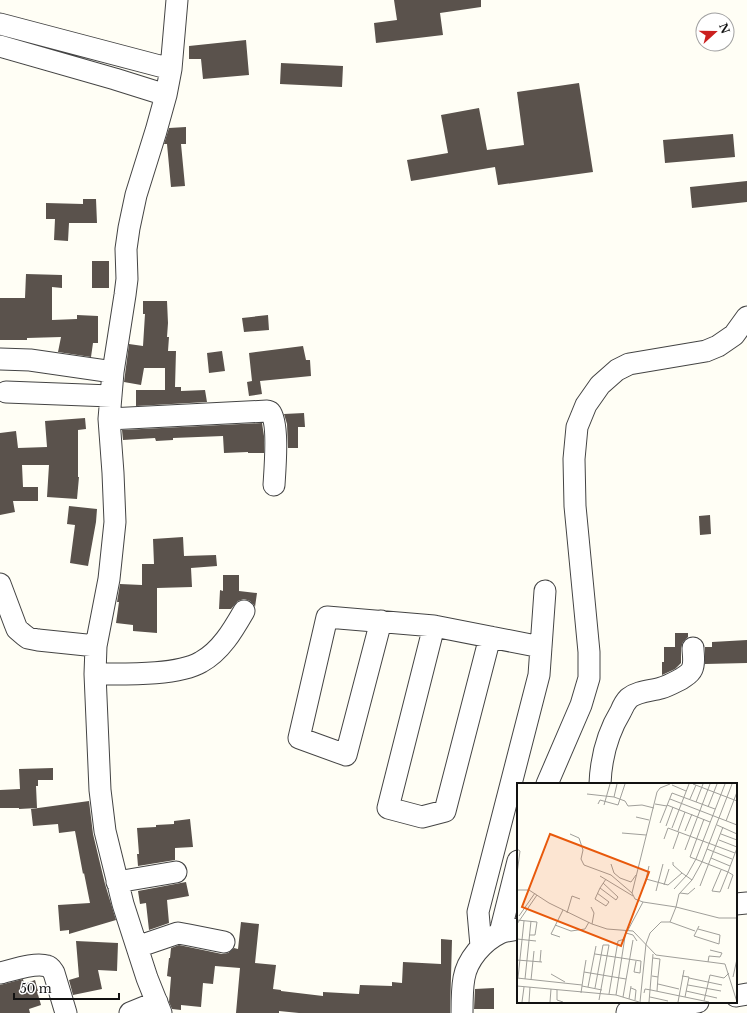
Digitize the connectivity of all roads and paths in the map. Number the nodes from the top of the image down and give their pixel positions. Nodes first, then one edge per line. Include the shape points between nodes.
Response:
1 (177, 0) edge
2 (0, 24) edge
3 (0, 46) edge
4 (121, 55) junction
5 (171, 69) junction
6 (115, 79) junction
7 (166, 95) junction
8 (747, 317) edge
9 (0, 358) edge
10 (113, 372) junction
11 (6, 392) dead end
12 (111, 396) junction
13 (109, 419) junction
14 (274, 485) dead end
15 (0, 584) edge
16 (545, 591) dead end
17 (244, 611) dead end
18 (381, 621) junction
19 (434, 626) junction
20 (490, 637) junction
21 (96, 646) junction
22 (541, 647) junction
23 (693, 648) dead end
24 (95, 674) junction
25 (547, 783) edge
26 (600, 783) edge
27 (517, 869) edge
28 (176, 872) dead end
29 (117, 882) junction
30 (747, 903) edge
31 (737, 904) edge
32 (509, 931) edge
33 (224, 942) dead end
34 (481, 946) junction
35 (137, 947) junction
36 (0, 972) edge
37 (747, 994) edge
38 (737, 996) edge
39 (695, 1003) edge
40 (159, 1008) edge
41 (672, 1010) edge
42 (627, 1012) dead end
43 (66, 1013) edge
44 (130, 1013) edge
45 (462, 1013) edge

1 - 5 street
2 - 4 street
3 - 6 street
4 - 5 street
4 - 6 street
5 - 7 street
6 - 7 street
7 - 10 street via 132,211 126,249 126,295
8 - 25 street via 734,335 706,351 629,364 617,370 600,385 586,405 576,427 575,506 589,652 589,678 581,705
9 - 10 street
10 - 12 street
11 - 12 street
12 - 13 street
13 - 14 street via 270,412 274,418
13 - 21 street via 115,522 109,580
15 - 21 street via 17,629 28,638
16 - 22 street
17 - 24 street via 231,633 201,662 169,671
18 - 18 street via 346,755 299,738 327,617
18 - 19 street
19 - 20 street
19 - 20 street via 388,808 422,817 445,811
20 - 22 street
21 - 24 street
22 - 34 street via 538,675 478,912
23 - 26 street via 693,668 689,673 662,688 636,694 626,702 603,752
24 - 29 street via 100,790 105,831
27 - 32 street
28 - 29 street
29 - 35 street
30 - 31 street
32 - 34 street
33 - 35 street via 178,933
34 - 45 street via 467,968 464,978
35 - 40 street
36 - 43 street via 48,966 54,973
37 - 38 street
39 - 41 street
40 - 44 street
41 - 42 street

